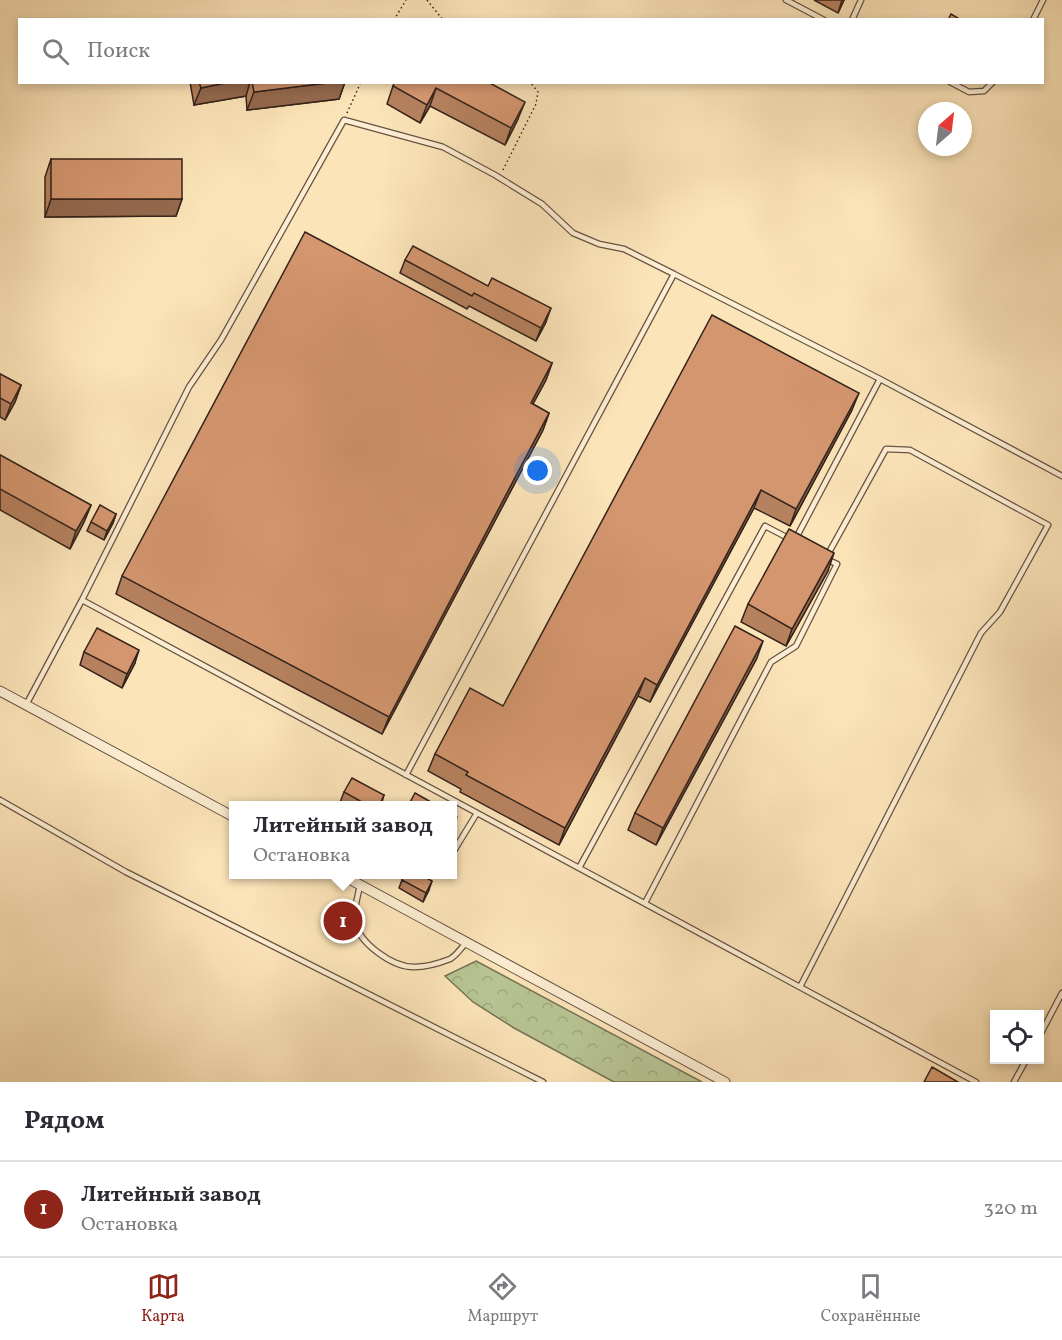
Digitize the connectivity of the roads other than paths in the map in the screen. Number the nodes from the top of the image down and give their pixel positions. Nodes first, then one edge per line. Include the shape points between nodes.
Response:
1 (786, 0) edge
2 (861, 0) edge
3 (1043, 0) edge
4 (820, 18) edge
5 (853, 18) edge
6 (1033, 18) edge
7 (954, 84) edge
8 (991, 84) edge
9 (674, 274) junction
10 (880, 379) junction
11 (1062, 476) edge
12 (794, 542) junction
13 (802, 546) edge
14 (818, 554) edge
15 (826, 558) junction
16 (82, 600) junction
17 (0, 691) edge
18 (26, 705) junction
19 (406, 775) junction
20 (0, 800) edge
21 (455, 801) edge
22 (457, 802) edge
23 (477, 813) junction
24 (229, 814) edge
25 (457, 847) edge
26 (579, 868) junction
27 (349, 879) edge
28 (360, 885) junction
29 (645, 903) junction
30 (466, 943) junction
31 (800, 987) junction
32 (1062, 993) edge
33 (1044, 1027) edge
34 (1023, 1064) edge
35 (543, 1082) edge
36 (724, 1082) edge
37 (976, 1082) edge
38 (1014, 1082) edge

1 - 4 lane
2 - 5 lane
3 - 6 lane
7 - 8 lane via 969,92 984,91
9 - 10 lane
9 - 16 lane via 624,249 573,234 542,204 443,147 344,120 221,340 189,387
9 - 19 lane
10 - 11 lane
10 - 12 lane
12 - 13 lane
12 - 26 lane via 765,526
14 - 15 lane
15 - 29 lane via 837,564 796,646 771,662
15 - 31 lane via 885,449 910,450 1048,525 1000,612 981,633
16 - 18 lane
16 - 19 lane
17 - 18 street
18 - 24 street
19 - 21 lane
20 - 35 lane via 126,872
22 - 23 lane
23 - 25 lane
23 - 26 lane
26 - 29 lane
27 - 28 street
28 - 30 street
28 - 30 lane via 354,920 360,937 390,959 412,967 432,964 452,958
29 - 31 lane
30 - 36 street
31 - 37 lane
32 - 33 lane
34 - 38 lane

